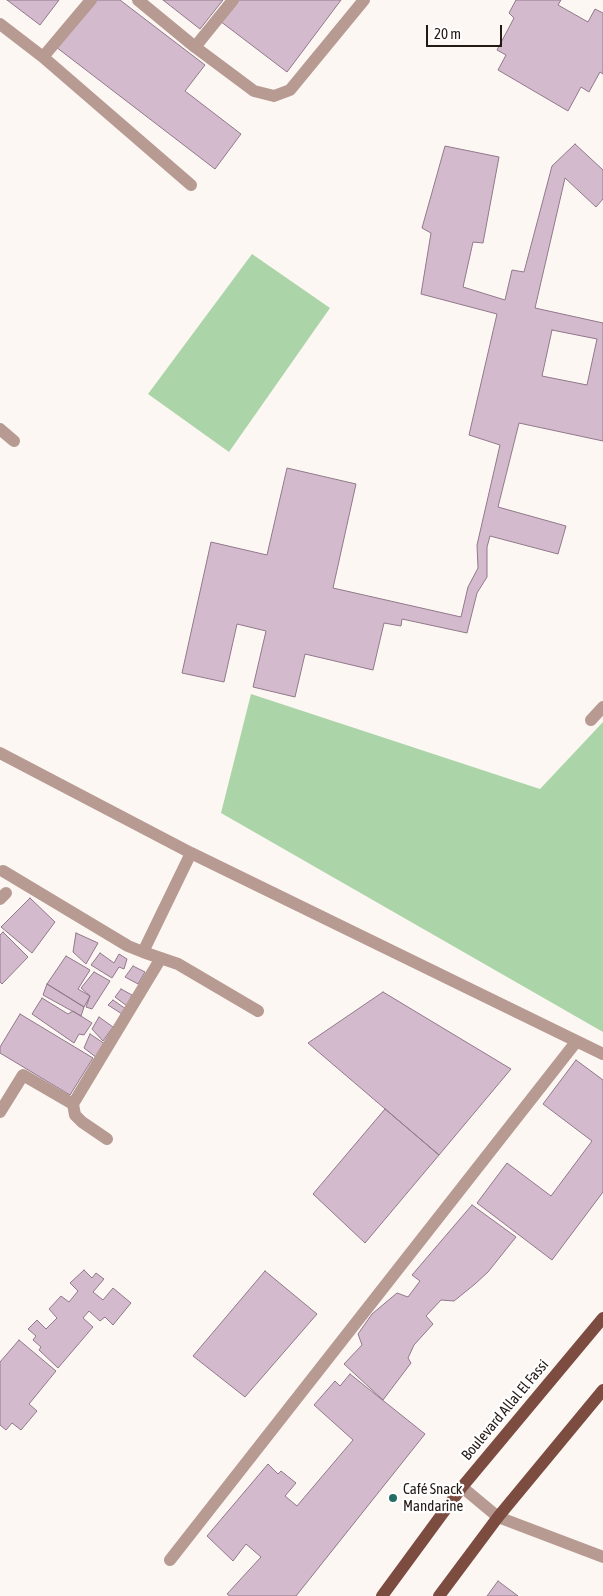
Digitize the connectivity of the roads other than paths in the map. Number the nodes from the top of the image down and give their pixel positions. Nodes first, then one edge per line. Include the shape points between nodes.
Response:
1 (91, 0) edge
2 (138, 0) edge
3 (233, 0) edge
4 (364, 0) edge
5 (0, 24) edge
6 (195, 48) junction
7 (42, 57) junction
8 (190, 185) dead end
9 (0, 428) edge
10 (14, 440) dead end
11 (603, 707) edge
12 (591, 720) dead end
13 (0, 753) edge
14 (192, 853) junction
15 (3, 871) dead end
16 (143, 952) junction
17 (161, 958) junction
18 (258, 1011) dead end
19 (576, 1042) junction
20 (603, 1054) edge
21 (73, 1104) junction
22 (0, 1112) edge
23 (107, 1139) dead end
24 (603, 1318) edge
25 (603, 1390) edge
26 (462, 1487) junction
27 (498, 1516) junction
28 (603, 1557) edge
29 (170, 1560) dead end
30 (382, 1596) edge
31 (439, 1596) edge

1 - 7 street
2 - 6 street
3 - 6 street
4 - 6 street via 290,90 274,96 254,91
5 - 7 street
7 - 8 street
9 - 10 street
11 - 12 street
13 - 14 street
14 - 16 street
14 - 19 street
15 - 16 street
16 - 17 street
17 - 18 street via 197,974
17 - 21 street
19 - 20 street
19 - 29 street
21 - 22 street via 23,1075
21 - 23 street via 75,1115
24 - 26 main road, Boulevard Allal El Fassi
25 - 27 main road
26 - 27 street
26 - 30 main road, Boulevard Allal El Fassi
27 - 28 street
27 - 31 main road

